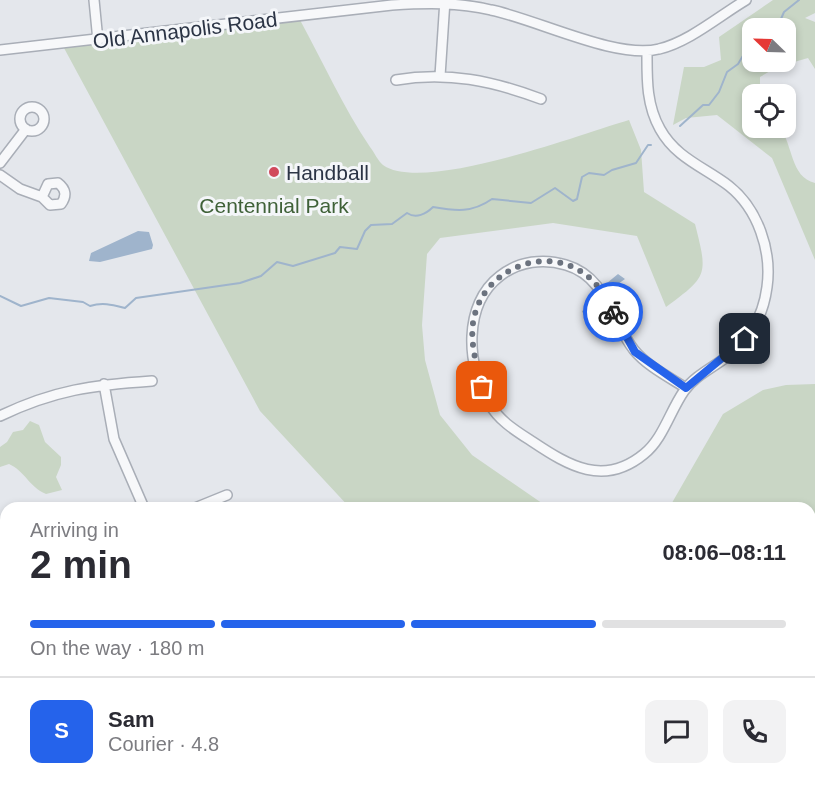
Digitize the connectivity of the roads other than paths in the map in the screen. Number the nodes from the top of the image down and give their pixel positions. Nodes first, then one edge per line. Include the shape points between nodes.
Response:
1 (94, 0) edge
2 (746, 0) edge
3 (444, 2) edge
4 (98, 41) junction
5 (0, 50) edge
6 (647, 51) junction
7 (440, 75) junction
8 (396, 80) dead end
9 (541, 99) dead end
10 (26, 129) dead end
11 (0, 163) edge
12 (0, 175) edge
13 (42, 196) dead end
14 (152, 381) dead end
15 (104, 384) junction
16 (686, 388) junction
17 (0, 416) edge
18 (227, 495) dead end
19 (141, 502) edge
20 (210, 502) edge

1 - 4 street
2 - 6 street, Old Annapolis Road via 670,45
3 - 4 street, Old Annapolis Road
3 - 6 street, Old Annapolis Road via 491,9 608,45
3 - 7 street
4 - 5 street, Old Annapolis Road
6 - 16 street via 647,94 660,130 687,160 739,196 766,243 769,257 763,310 752,332 732,353
7 - 8 street
7 - 9 street via 483,80
10 - 11 street
12 - 13 street via 20,189
14 - 15 street
15 - 17 street via 60,392
15 - 19 street via 114,439
16 - 16 street via 635,352 602,291 593,280 567,265 537,261 512,268 482,295 472,325 473,345 488,402 509,426 563,462 581,469 611,470 646,453
18 - 20 street

